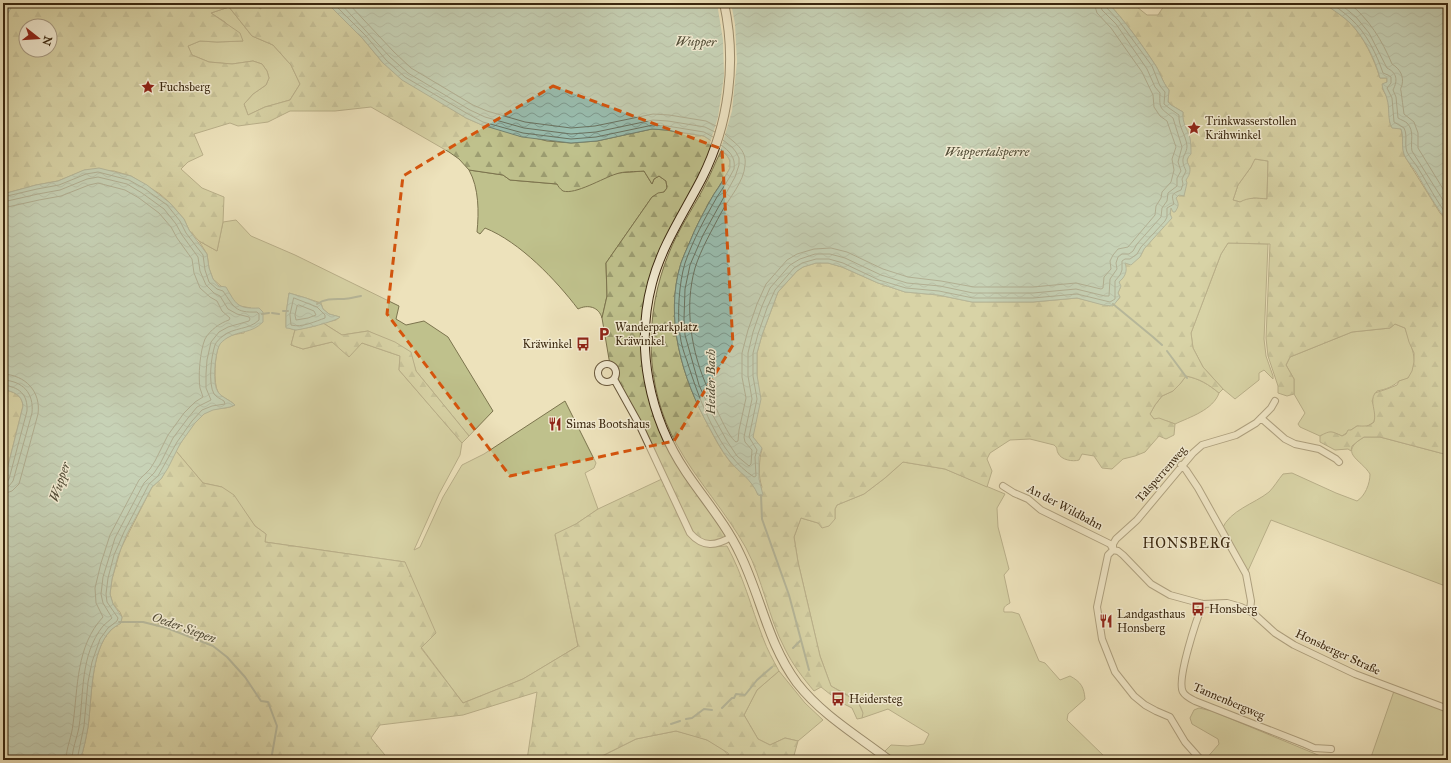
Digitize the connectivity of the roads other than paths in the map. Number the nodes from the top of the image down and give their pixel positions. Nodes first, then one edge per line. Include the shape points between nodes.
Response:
1 (724, 3) edge
2 (614, 379) dead end
3 (1275, 401) dead end
4 (1261, 418) junction
5 (1339, 462) dead end
6 (1181, 465) junction
7 (1003, 486) dead end
8 (731, 537) junction
9 (1113, 550) junction
10 (1203, 604) junction
11 (1250, 611) junction
12 (1448, 709) edge
13 (1331, 749) dead end
14 (889, 760) edge
15 (1201, 760) edge

1 - 8 main road via 730,42 730,72 721,129 706,169 672,231 658,264 647,312 646,358 654,405 671,446
2 - 8 street via 639,424 690,533 712,544
3 - 4 street, Talsperrenweg
4 - 5 street via 1286,439 1295,444 1319,449
4 - 6 street, Talsperrenweg via 1236,435 1202,445
6 - 9 street, Talsperrenweg via 1137,520 1116,539
6 - 11 street via 1198,488 1246,574 1251,601
7 - 9 street, An der Wildbahn via 1028,499 1041,510 1110,544
8 - 14 main road via 745,565 774,644 791,675 827,713
9 - 10 street, Honsberger Straße via 1118,551 1160,590
9 - 15 street via 1108,555 1097,607 1102,639 1115,672 1134,696 1145,705 1170,717 1185,742
10 - 11 street, Honsberger Straße via 1227,603
10 - 13 street, Tannenbergweg via 1182,675 1182,691 1195,701 1314,748
11 - 12 street, Honsberger Straße via 1294,645 1355,674

